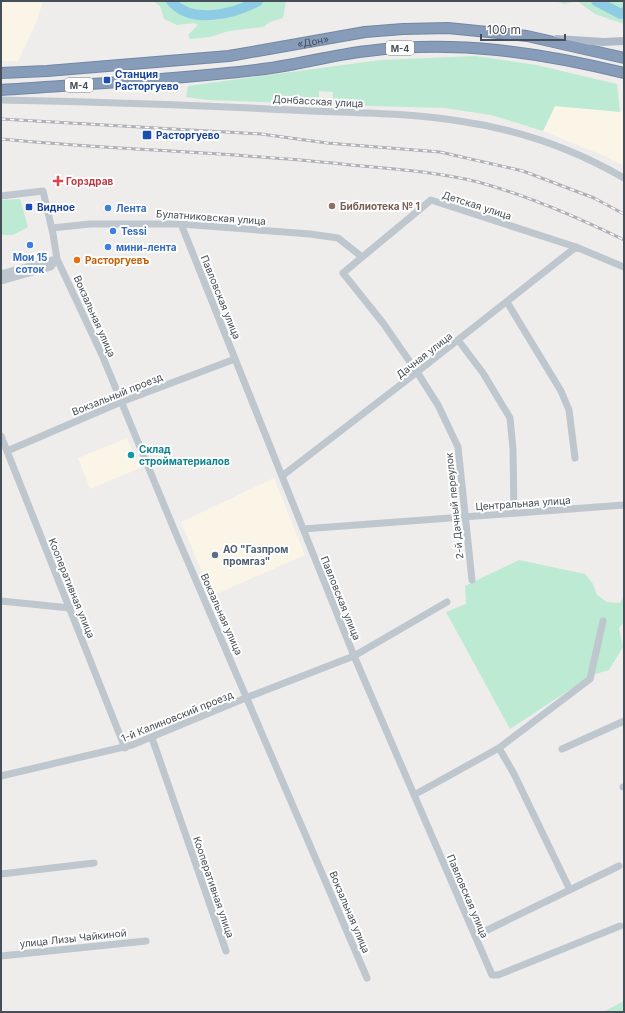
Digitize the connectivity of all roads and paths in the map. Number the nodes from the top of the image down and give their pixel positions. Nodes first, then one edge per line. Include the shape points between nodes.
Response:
1 (527, 36) junction
2 (624, 41) edge
3 (624, 58) edge
4 (1, 73) edge
5 (624, 74) edge
6 (1, 90) edge
7 (1, 100) edge
8 (624, 178) edge
9 (1, 196) edge
10 (181, 224) junction
11 (52, 228) junction
12 (576, 247) junction
13 (362, 258) junction
14 (57, 259) junction
15 (624, 267) edge
16 (343, 273) joint
17 (1, 274) edge
18 (1, 281) edge
19 (507, 302) junction
20 (458, 340) junction
21 (235, 359) junction
22 (417, 372) junction
23 (121, 402) junction
24 (1, 436) edge
25 (7, 451) junction
26 (575, 458) dead end
27 (282, 476) junction
28 (624, 506) edge
29 (514, 513) junction
30 (466, 517) junction
31 (303, 529) junction
32 (472, 580) dead end
33 (1, 602) edge
34 (447, 602) dead end
35 (70, 608) junction
36 (603, 621) dead end
37 (354, 656) junction
38 (248, 697) junction
39 (624, 721) edge
40 (152, 738) junction
41 (125, 748) junction
42 (499, 748) junction
43 (562, 749) dead end
44 (1, 776) edge
45 (414, 794) junction
46 (94, 863) dead end
47 (618, 866) dead end
48 (1, 874) edge
49 (570, 890) junction
50 (620, 926) dead end
51 (475, 936) junction
52 (146, 941) dead end
53 (226, 951) dead end
54 (1, 956) edge
55 (367, 978) dead end

1 - 2 main road via 580,41
1 - 3 highway, «Дон» / М-4
1 - 4 highway, «Дон» / М-4 via 448,28 403,29 365,32 229,56
5 - 6 highway, «Дон» / М-4 via 522,51 421,47 367,51 267,69 182,78
7 - 8 street, Донбасская улица via 169,104 410,115 458,121 516,133 554,146 602,165
9 - 11 street, Вокзальная улица via 43,191
10 - 11 street, Булатниковская улица via 90,224
10 - 13 street, Булатниковская улица via 338,238
10 - 21 street, Павловская улица
11 - 14 street, Вокзальная улица
12 - 13 street, Детская улица via 432,200
12 - 15 street, Детская улица
12 - 19 street, Дачная улица
13 - 16 street, Детская улица
14 - 17 street
14 - 18 street via 51,267
14 - 23 street, Вокзальная улица
16 - 22 street, 2-й Дачный переулок via 383,323
19 - 20 street, Дачная улица
19 - 26 street via 561,391 569,410
20 - 22 street, Дачная улица
20 - 29 street via 483,373 510,418
21 - 23 street, Вокзальный проезд
21 - 27 street, Павловская улица
22 - 27 street, Дачная улица
22 - 30 street, 2-й Дачный переулок via 438,405 458,447
23 - 25 street, Вокзальный проезд
23 - 38 street, Вокзальная улица
24 - 25 street, Кооперативная улица
25 - 35 street, Кооперативная улица
27 - 31 street, Павловская улица
28 - 29 street, Центральная улица
29 - 30 street, Центральная улица
30 - 31 street, Центральная улица
30 - 32 street, 2-й Дачный переулок
31 - 37 street, Павловская улица
33 - 35 street
34 - 37 street, 1-й Калиновский проезд
35 - 41 street, Кооперативная улица
36 - 42 street via 590,679
37 - 38 street, 1-й Калиновский проезд
37 - 45 street, Павловская улица
38 - 40 street, 1-й Калиновский проезд
38 - 55 street, Вокзальная улица
39 - 43 street
40 - 41 street, 1-й Калиновский проезд
40 - 53 street, Кооперативная улица
41 - 44 street, 1-й Калиновский проезд
42 - 45 street
42 - 49 street
45 - 51 street, Павловская улица
46 - 48 street
47 - 49 street
49 - 51 street
50 - 51 street, Павловская улица via 498,976 492,975
52 - 54 street, улица Лизы Чайкиной

